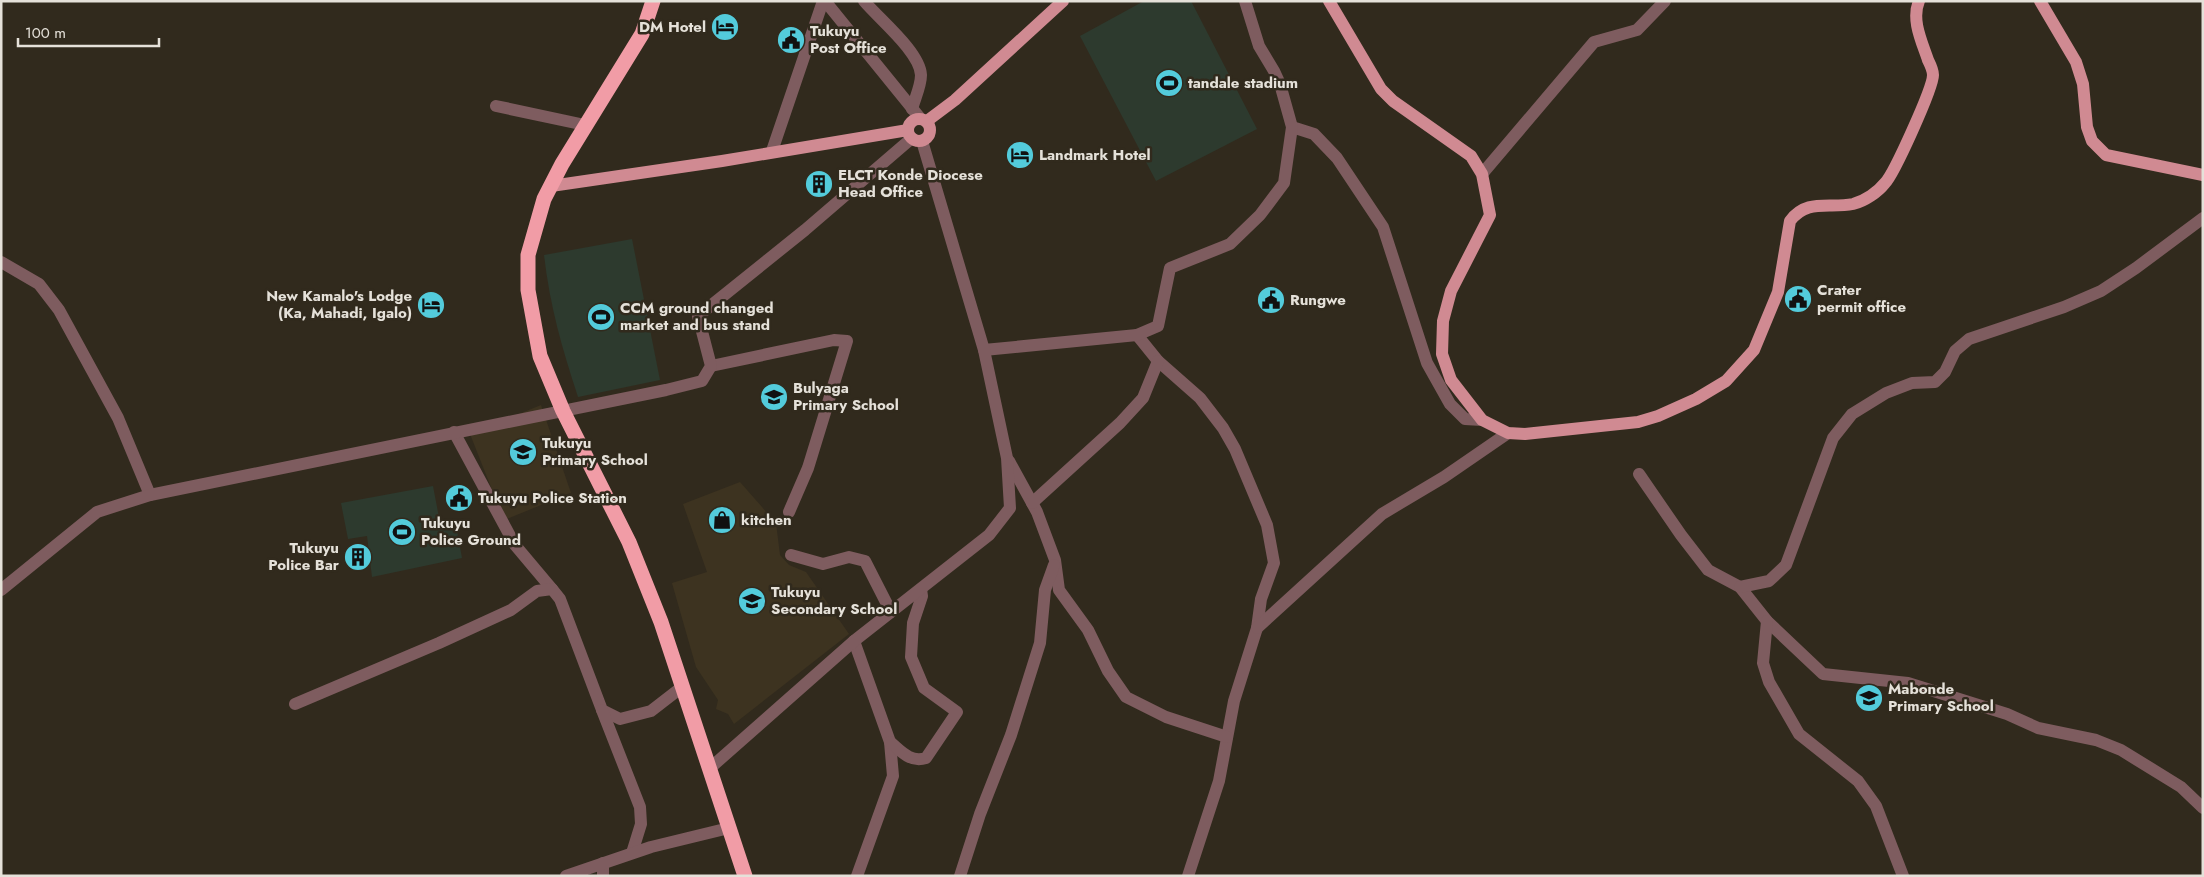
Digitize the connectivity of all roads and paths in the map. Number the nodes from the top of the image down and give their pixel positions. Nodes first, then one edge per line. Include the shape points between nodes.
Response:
1 (653, 1) edge
2 (824, 1) edge
3 (864, 1) edge
4 (1063, 1) edge
5 (1245, 1) edge
6 (1329, 1) edge
7 (1665, 1) edge
8 (1919, 1) edge
9 (2040, 1) edge
10 (496, 106) dead end
11 (919, 116) junction
12 (585, 125) junction
13 (1292, 127) junction
14 (914, 136) junction
15 (772, 151) junction
16 (1482, 174) junction
17 (2203, 175) edge
18 (551, 186) junction
19 (2203, 218) edge
20 (1, 262) edge
21 (1137, 335) junction
22 (984, 350) junction
23 (1158, 361) junction
24 (710, 366) junction
25 (563, 411) junction
26 (1482, 420) junction
27 (454, 432) junction
28 (1508, 433) junction
29 (1007, 458) junction
30 (1639, 474) dead end
31 (150, 495) junction
32 (1032, 503) junction
33 (789, 512) dead end
34 (791, 555) dead end
35 (1055, 560) junction
36 (1740, 587) junction
37 (552, 589) junction
38 (921, 589) junction
39 (1, 590) edge
40 (891, 612) junction
41 (1767, 621) junction
42 (1257, 628) junction
43 (854, 641) junction
44 (682, 687) junction
45 (295, 704) dead end
46 (602, 710) junction
47 (1227, 736) junction
48 (890, 742) junction
49 (708, 769) junction
50 (2203, 808) edge
51 (730, 828) junction
52 (632, 853) junction
53 (603, 869) edge
54 (566, 876) edge
55 (587, 876) edge
56 (745, 876) edge
57 (857, 876) edge
58 (960, 876) edge
59 (1188, 876) edge
60 (1903, 876) edge

1 - 12 highway via 642,34
2 - 11 street
2 - 15 street
3 - 11 street via 912,52 919,65
4 - 11 main road via 955,100
5 - 13 street via 1258,46 1280,84
6 - 16 main road via 1381,89 1471,156
7 - 16 street via 1637,30 1594,42
8 - 28 main road via 1917,24 1933,75 1926,100 1887,182 1854,204 1809,207 1797,212 1790,221 1778,292 1754,350 1726,381 1696,399 1638,422
9 - 17 main road via 2076,62 2092,141 2106,155
10 - 12 street
11 - 14 main road via 910,123
11 - 14 main road via 931,131 928,137
12 - 18 highway
13 - 21 street via 1284,183 1260,215 1230,244 1170,268 1158,326
13 - 26 street via 1314,134 1336,158 1383,226 1427,363 1450,404 1465,419
14 - 15 main road
14 - 22 street
14 - 24 street via 698,316
15 - 18 main road
16 - 26 main road via 1490,215 1452,291 1443,321 1442,354 1451,380
18 - 25 highway via 544,198 528,255 528,290 540,356
19 - 36 street via 2102,291 1969,339 1955,350 1935,382 1912,383 1886,393 1852,414 1833,438 1786,565 1770,581
20 - 31 street via 39,284 59,310 118,418
21 - 22 street
21 - 23 street
22 - 29 street
23 - 32 street via 1143,398
23 - 42 street via 1200,398 1223,428 1235,448 1267,525 1274,563 1261,599
24 - 25 street via 702,381
24 - 33 street via 834,340 847,341 808,468
25 - 27 street
25 - 44 highway via 629,542
26 - 28 main road
27 - 31 street
27 - 37 street via 515,545
28 - 42 street via 1382,514
29 - 32 street
29 - 38 street via 1010,508 989,535
30 - 36 street via 1708,570
31 - 39 street via 98,512
32 - 35 street
34 - 40 street via 822,564 848,556 865,561
35 - 47 street via 1059,590 1088,630 1108,671 1126,697 1166,717
35 - 58 street via 1045,590 1040,643
36 - 41 street
37 - 45 street via 537,591 511,610
37 - 46 street via 560,599
38 - 40 street
38 - 48 street via 922,596 913,623 911,656 924,688 957,712 926,758 909,758
40 - 43 street
41 - 50 street via 1823,674 1908,683 2007,714 2038,728 2096,740 2121,750 2181,787
41 - 60 street via 1763,664 1769,682 1799,734 1858,781 1876,806
42 - 47 street via 1234,701
43 - 48 street
43 - 49 street
44 - 46 street via 651,711 620,719
44 - 49 highway
46 - 52 street via 640,807 641,824
47 - 59 street via 1219,781
48 - 57 street via 893,776
49 - 51 highway
51 - 52 street
51 - 56 highway
52 - 53 street
53 - 54 street
53 - 55 street

